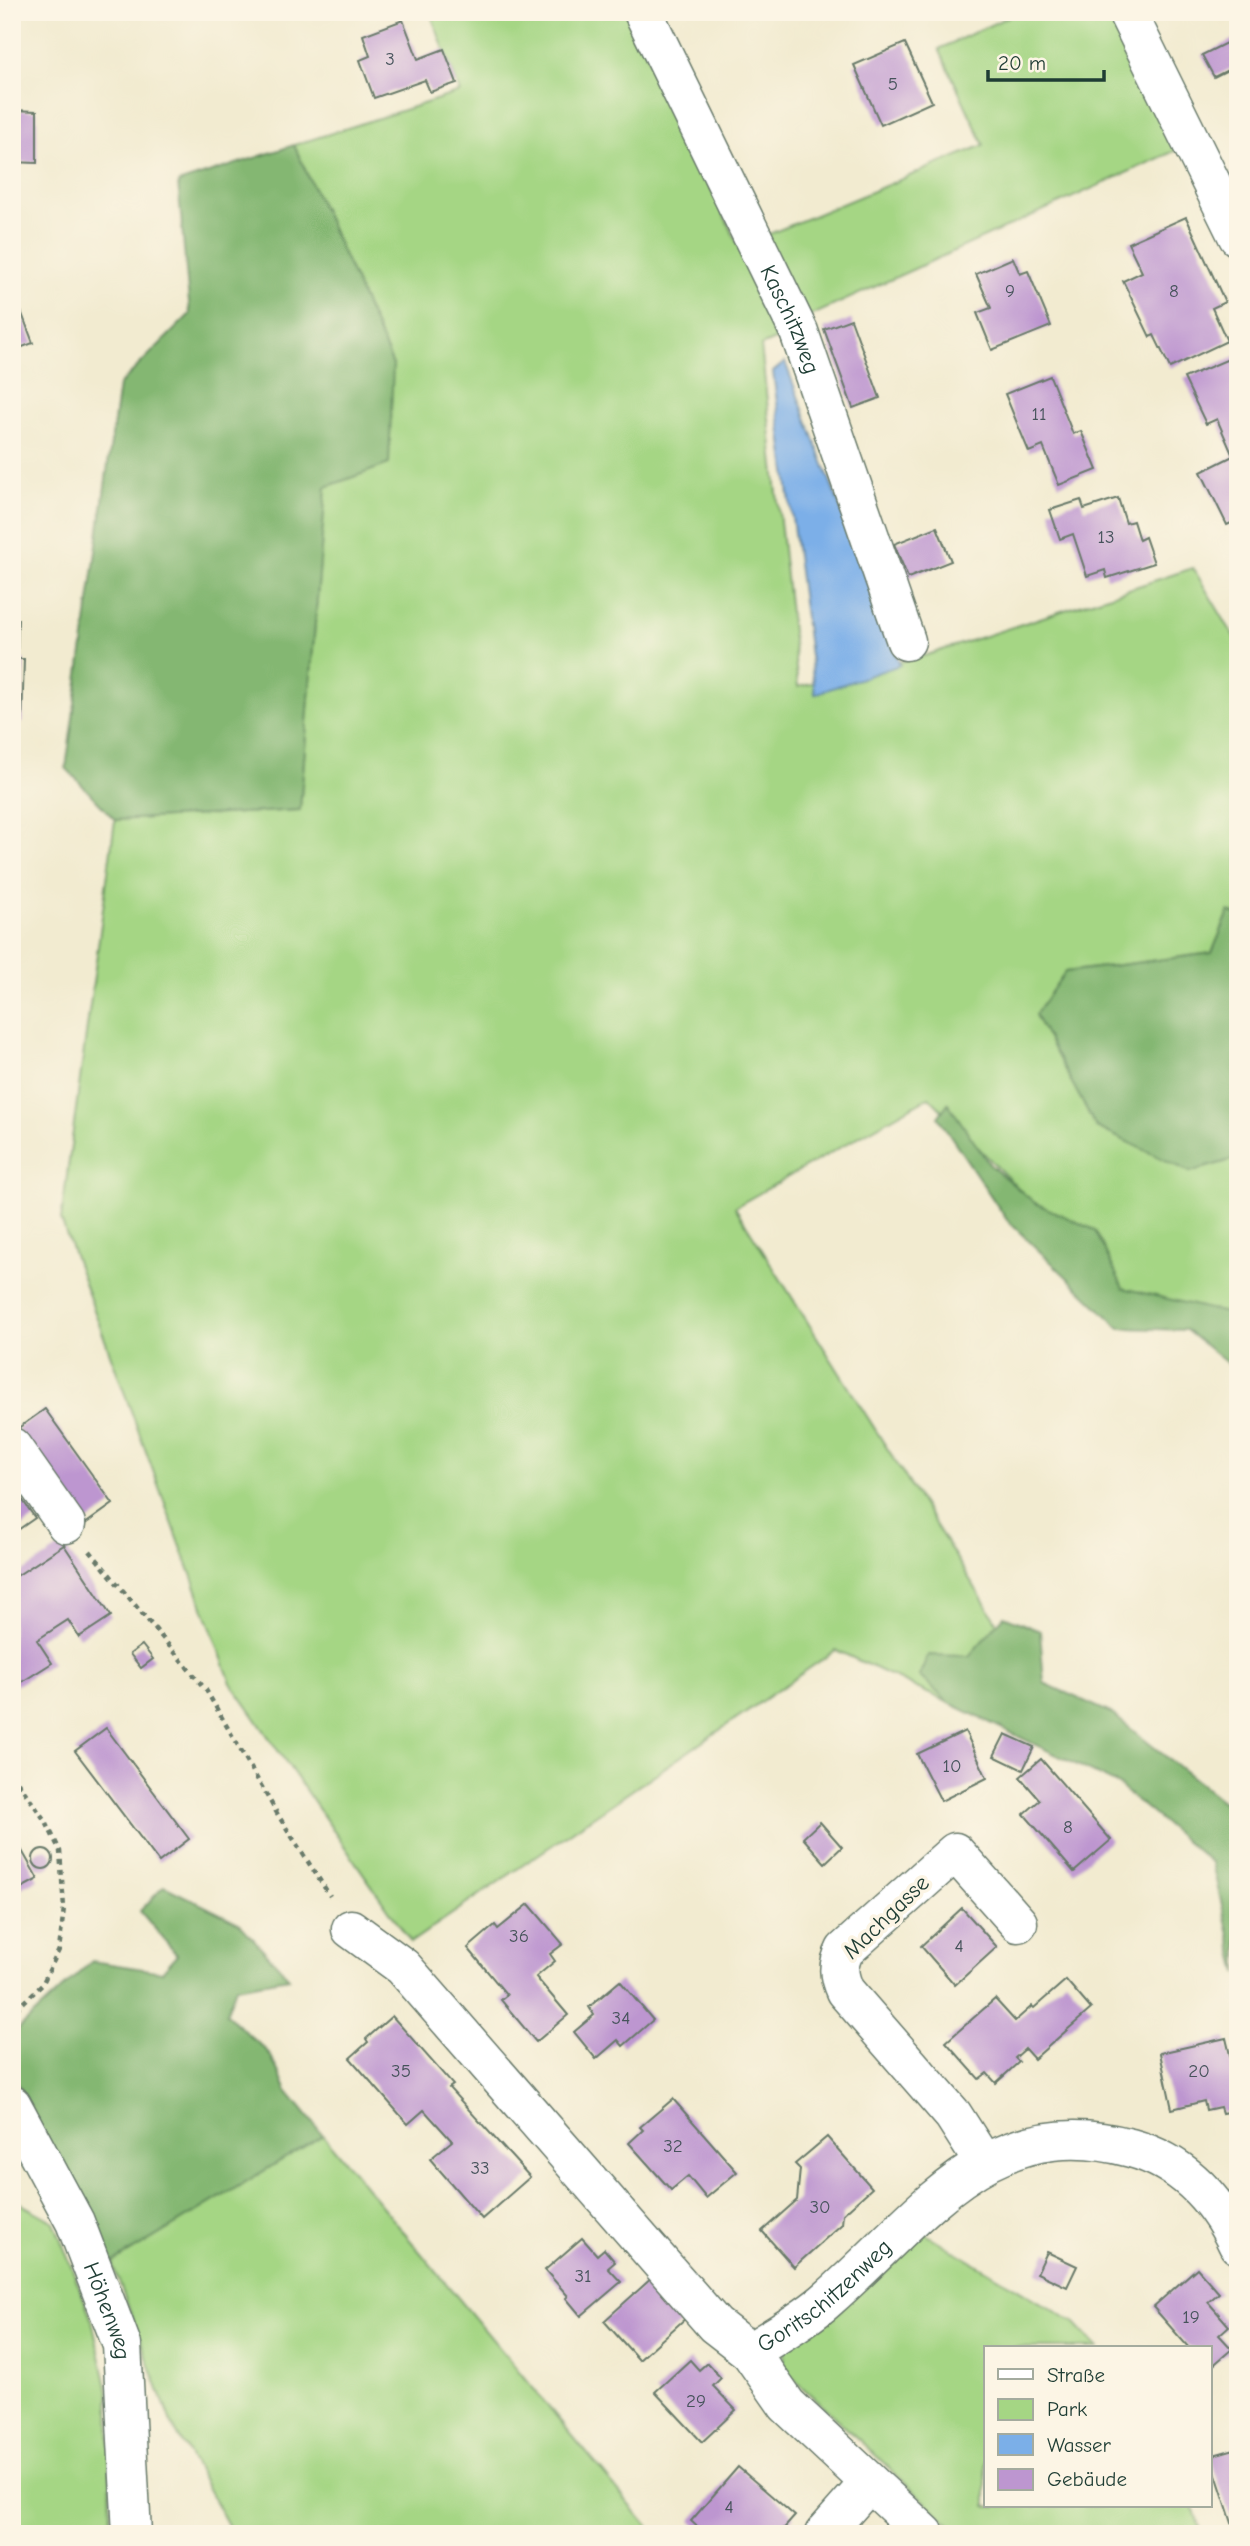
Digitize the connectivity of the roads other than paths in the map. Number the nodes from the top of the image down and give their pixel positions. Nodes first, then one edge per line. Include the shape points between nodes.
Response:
1 (643, 12) edge
2 (1128, 12) edge
3 (1238, 237) edge
4 (906, 641) dead end
5 (12, 1447) edge
6 (66, 1524) road end
7 (1018, 1923) dead end
8 (351, 1929) road end
9 (12, 2105) edge
10 (983, 2162) junction
11 (1238, 2245) edge
12 (750, 2352) junction
13 (869, 2483) junction
14 (132, 2534) edge
15 (824, 2534) edge
16 (925, 2534) edge

1 - 4 street, Kaschitzweg via 799,332
2 - 3 street
5 - 6 street
7 - 10 street, Machgasse via 955,1852 845,1950 839,1962 838,1976 845,1991 953,2115
8 - 12 street, Goritschitzenweg via 403,1967 706,2315
9 - 14 street, Höhenweg via 75,2222 122,2345
10 - 11 street, Goritschitzenweg via 1023,2147 1073,2138 1141,2151 1172,2166 1207,2194
10 - 12 street, Goritschitzenweg via 945,2188 827,2300
12 - 13 street via 787,2404
13 - 15 street
13 - 16 street

